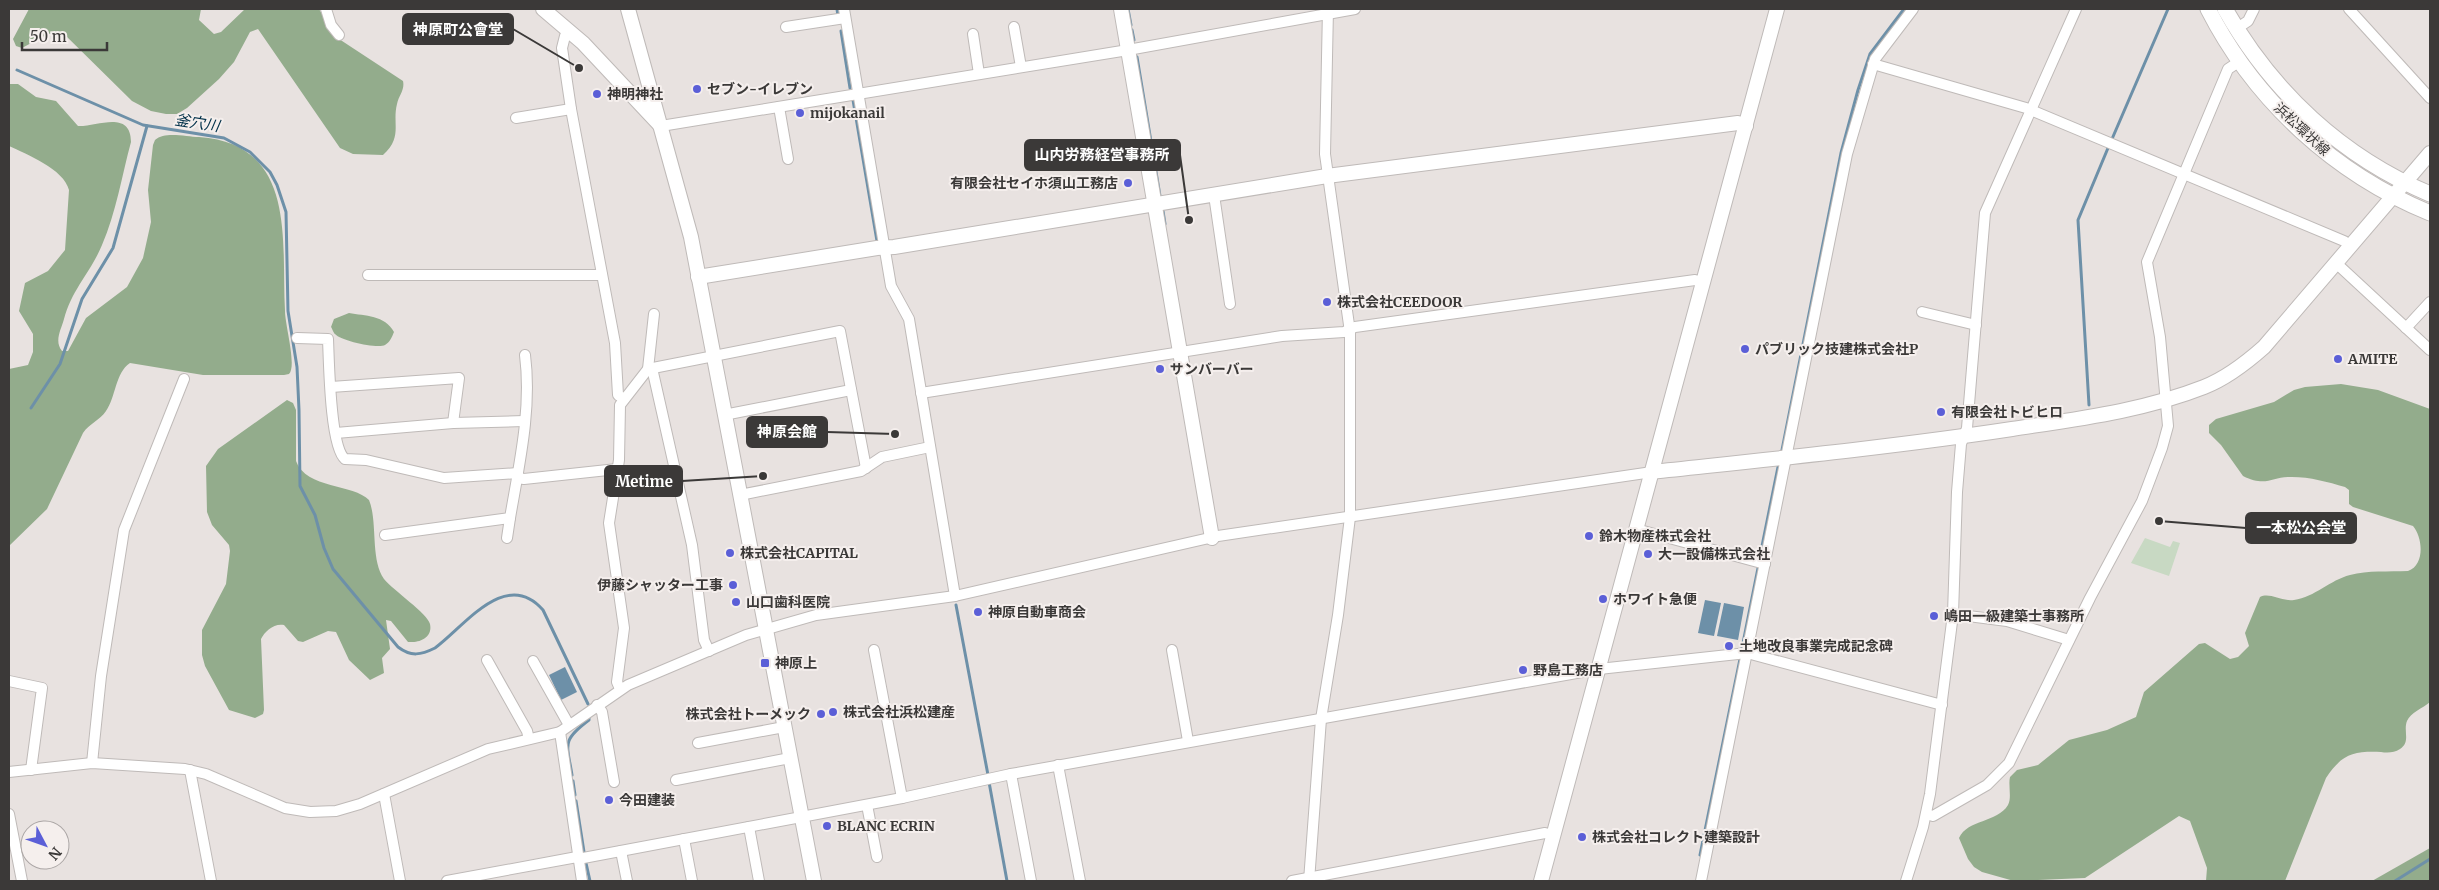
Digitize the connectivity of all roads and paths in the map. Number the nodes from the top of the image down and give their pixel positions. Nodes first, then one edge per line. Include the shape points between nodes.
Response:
1 (326, 9) edge
2 (543, 9) edge
3 (628, 9) edge
4 (1122, 9) edge
5 (1355, 9) edge
6 (1777, 9) edge
7 (1913, 9) edge
8 (2076, 9) edge
9 (2208, 9) edge
10 (2225, 9) edge
11 (2254, 9) edge
12 (2349, 9) edge
13 (1328, 11) edge
14 (845, 13) edge
15 (786, 27) dead end
16 (1014, 27) dead end
17 (2236, 29) junction
18 (570, 30) junction
19 (973, 34) dead end
20 (339, 35) dead end
21 (1128, 50) junction
22 (2240, 61) junction
23 (1873, 64) junction
24 (1021, 67) junction
25 (979, 74) junction
26 (858, 94) junction
27 (2430, 98) edge
28 (780, 107) junction
29 (571, 108) junction
30 (2032, 110) junction
31 (516, 118) dead end
32 (661, 126) junction
33 (1746, 126) junction
34 (2430, 153) edge
35 (788, 159) dead end
36 (2184, 174) junction
37 (1327, 176) junction
38 (2405, 182) junction
39 (2430, 194) edge
40 (1214, 195) junction
41 (2394, 196) junction
42 (1155, 205) junction
43 (2430, 213) edge
44 (2350, 246) junction
45 (885, 248) junction
46 (2336, 263) junction
47 (368, 275) dead end
48 (602, 275) junction
49 (698, 277) junction
50 (1703, 282) junction
51 (2430, 302) edge
52 (1230, 304) dead end
53 (1922, 312) dead end
54 (654, 314) dead end
55 (1976, 325) junction
56 (2406, 328) junction
57 (1349, 330) junction
58 (297, 338) dead end
59 (2430, 350) edge
60 (1180, 352) junction
61 (525, 355) dead end
62 (713, 356) junction
63 (650, 368) junction
64 (184, 379) dead end
65 (331, 387) junction
66 (851, 390) junction
67 (922, 394) junction
68 (624, 399) junction
69 (2167, 399) junction
70 (724, 415) junction
71 (524, 421) junction
72 (453, 424) junction
73 (336, 433) junction
74 (1964, 436) junction
75 (930, 447) junction
76 (1786, 457) junction
77 (866, 468) junction
78 (617, 469) junction
79 (1652, 472) junction
80 (517, 476) junction
81 (740, 495) junction
82 (1350, 517) junction
83 (510, 518) junction
84 (1636, 529) junction
85 (385, 535) dead end
86 (507, 538) dead end
87 (1212, 538) junction
88 (1765, 564) junction
89 (955, 596) junction
90 (1953, 614) junction
91 (765, 629) junction
92 (2069, 640) junction
93 (874, 650) dead end
94 (1172, 650) dead end
95 (709, 651) junction
96 (1747, 653) junction
97 (487, 660) dead end
98 (533, 660) dead end
99 (1598, 669) junction
100 (9, 681) edge
101 (620, 689) junction
102 (596, 705) junction
103 (1942, 705) junction
104 (1322, 719) junction
105 (569, 725) junction
106 (784, 727) junction
107 (560, 732) junction
108 (529, 739) junction
109 (1188, 741) junction
110 (698, 743) dead end
111 (790, 758) junction
112 (92, 763) junction
113 (1058, 765) junction
114 (31, 770) junction
115 (190, 770) junction
116 (9, 772) edge
117 (1011, 774) junction
118 (676, 780) dead end
119 (614, 782) dead end
120 (384, 794) junction
121 (902, 798) junction
122 (867, 805) junction
123 (9, 814) edge
124 (1926, 814) junction
125 (802, 818) junction
126 (749, 827) junction
127 (1554, 835) junction
128 (684, 839) junction
129 (621, 851) junction
130 (877, 857) dead end
131 (577, 858) junction
132 (490, 877) edge
133 (1309, 879) edge
134 (22, 881) edge
135 (211, 881) edge
136 (400, 881) edge
137 (447, 881) edge
138 (582, 881) edge
139 (627, 881) edge
140 (692, 881) edge
141 (759, 881) edge
142 (814, 881) edge
143 (1031, 881) edge
144 (1080, 881) edge
145 (1292, 881) edge
146 (1541, 881) edge
147 (1701, 881) edge
148 (1906, 881) edge

1 - 20 street via 331,25
2 - 18 street
3 - 32 street
4 - 21 street
5 - 13 street
6 - 33 street
7 - 23 street
8 - 30 street
9 - 22 main road, 浜松環状線
10 - 17 main road, 浜松環状線
11 - 17 street via 2248,21
12 - 27 street
13 - 21 street
13 - 37 street
14 - 15 street
14 - 26 street
16 - 24 street
17 - 38 main road, 浜松環状線 via 2264,69 2307,116 2348,148
18 - 29 street via 564,36 562,48
18 - 32 street
19 - 25 street
21 - 24 street
21 - 42 street
22 - 36 street via 2228,69
22 - 41 main road, 浜松環状線 via 2269,98 2307,136 2349,169
23 - 30 street
23 - 76 street via 1847,154
24 - 25 street
25 - 26 street
26 - 28 street
26 - 45 street
28 - 32 street
28 - 35 street
29 - 31 street
29 - 48 street
30 - 36 street
30 - 55 street via 1987,204
32 - 49 street
33 - 37 street via 1738,123
33 - 50 street
34 - 38 street
36 - 44 street via 2344,240
36 - 69 street via 2148,262
37 - 40 street
37 - 57 street
38 - 39 main road, 浜松環状線
38 - 41 street
40 - 42 street
40 - 52 street
41 - 43 main road, 浜松環状線
41 - 44 street
42 - 45 street
42 - 60 street
44 - 46 street
45 - 49 street
45 - 67 street via 891,286 909,319
46 - 56 street
46 - 69 street via 2276,334 2250,359 2212,383
47 - 48 street
48 - 68 street via 615,343 618,395
49 - 62 street
50 - 57 street via 1695,280
50 - 79 street
51 - 56 street
53 - 55 street
54 - 63 street
55 - 74 street
56 - 59 street
57 - 60 street via 1282,336
57 - 82 street
58 - 65 street via 328,339
60 - 67 street
60 - 87 street
61 - 71 street via 528,380
62 - 63 street
62 - 66 street via 840,331
62 - 70 street
63 - 68 street
63 - 95 street via 692,545 704,640
64 - 112 street via 124,530 101,676
65 - 72 street via 459,378
65 - 73 street
66 - 70 street
66 - 77 street
67 - 75 street
68 - 78 street via 620,405
69 - 74 street via 2096,416
69 - 92 street via 2166,437 2142,501
70 - 81 street
71 - 72 street
71 - 80 street
72 - 73 street
73 - 80 street via 340,453 349,460 366,460 444,478
74 - 76 street
74 - 90 street via 1957,492
75 - 77 street via 882,457
75 - 89 street
76 - 79 street
76 - 88 street
77 - 81 street
78 - 80 street via 524,479
78 - 101 street via 609,523 624,628 617,682
79 - 82 street
79 - 84 street
80 - 83 street
81 - 91 street
82 - 87 street
82 - 104 street
83 - 85 street
83 - 86 street
84 - 88 street
84 - 99 street
87 - 89 street
88 - 96 street
89 - 91 street via 822,613
90 - 92 street via 2007,621
90 - 103 street
91 - 95 street
91 - 106 street
92 - 124 street via 2009,763 1987,785 1933,816
93 - 121 street
94 - 109 street
95 - 101 street
96 - 99 street
96 - 103 street
96 - 147 street
97 - 108 street
98 - 105 street
99 - 104 street
99 - 127 street
100 - 114 street via 42,688
101 - 102 street
102 - 105 street
102 - 119 street via 602,712
103 - 124 street
104 - 109 street
104 - 133 street
105 - 107 street
106 - 110 street
106 - 111 street
107 - 108 street
107 - 131 street
108 - 120 street via 476,754
109 - 113 street
111 - 118 street
111 - 125 street
112 - 114 street
112 - 115 street
113 - 117 street
113 - 144 street
114 - 116 street
115 - 120 street via 297,811 336,811
115 - 135 street
117 - 121 street
117 - 143 street
120 - 136 street
121 - 122 street
122 - 125 street
122 - 130 street
123 - 134 street
124 - 148 street
125 - 126 street
125 - 142 street
126 - 128 street
126 - 141 street
127 - 133 street via 1545,833
127 - 146 street
128 - 129 street
128 - 140 street
129 - 131 street
129 - 139 street
131 - 132 street
131 - 138 street
132 - 137 street
133 - 145 street

